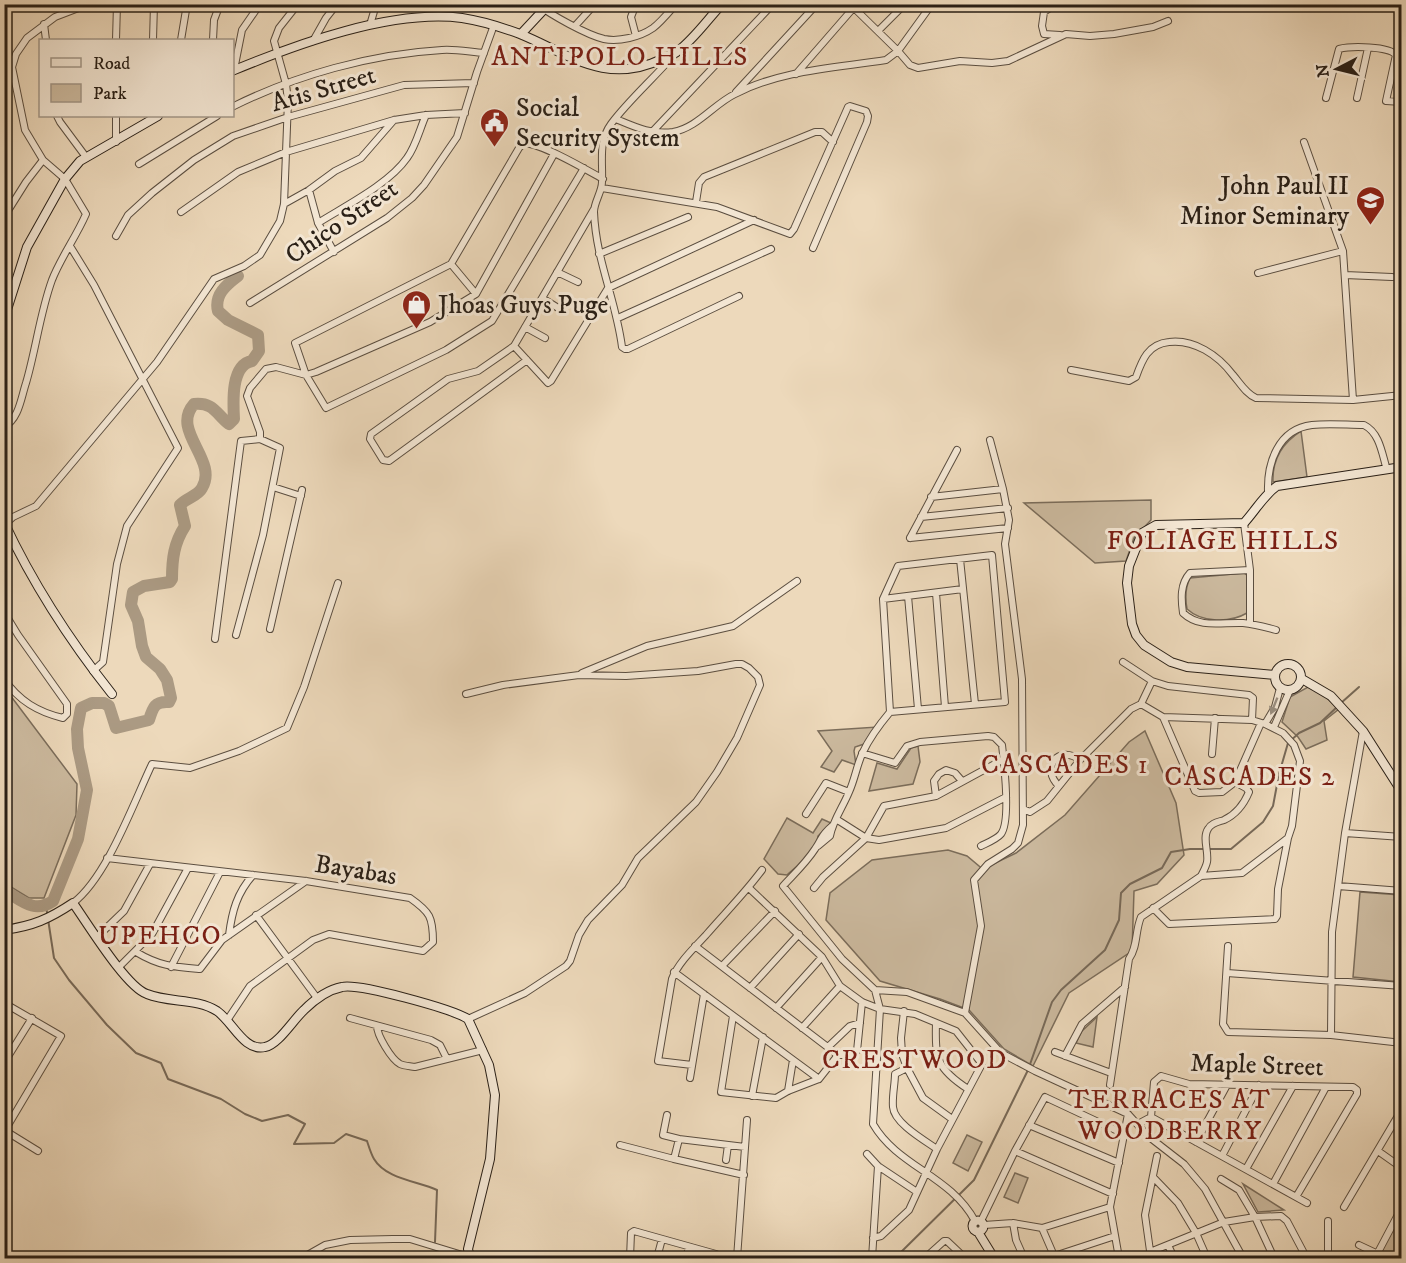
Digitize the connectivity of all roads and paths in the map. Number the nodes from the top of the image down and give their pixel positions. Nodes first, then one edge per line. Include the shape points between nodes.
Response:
1 (90, 4) edge
2 (117, 4) edge
3 (154, 4) edge
4 (187, 4) edge
5 (220, 4) edge
6 (260, 4) edge
7 (298, 4) edge
8 (337, 4) edge
9 (378, 4) edge
10 (595, 4) edge
11 (636, 4) edge
12 (676, 4) edge
13 (722, 4) edge
14 (773, 4) edge
15 (817, 4) edge
16 (905, 4) edge
17 (932, 4) edge
18 (853, 5) edge
19 (543, 6) edge
20 (1064, 6) dead end
21 (1168, 21) dead end
22 (44, 24) junction
23 (370, 24) junction
24 (494, 25) junction
25 (575, 26) junction
26 (878, 31) junction
27 (521, 34) junction
28 (1066, 34) junction
29 (636, 36) junction
30 (46, 39) edge
31 (116, 39) edge
32 (153, 39) edge
33 (182, 39) edge
34 (213, 39) edge
35 (313, 42) junction
36 (1368, 48) junction
37 (678, 51) junction
38 (898, 51) junction
39 (484, 53) junction
40 (277, 54) junction
41 (1399, 55) edge
42 (234, 66) edge
43 (234, 70) edge
44 (796, 74) junction
45 (474, 83) junction
46 (286, 84) junction
47 (734, 94) junction
48 (1326, 98) dead end
49 (1357, 98) dead end
50 (1401, 102) edge
51 (234, 106) edge
52 (465, 113) junction
53 (426, 115) junction
54 (58, 117) edge
55 (116, 117) edge
56 (154, 117) edge
57 (215, 117) edge
58 (288, 117) junction
59 (616, 119) junction
60 (394, 120) junction
61 (652, 132) junction
62 (116, 142) junction
63 (833, 142) junction
64 (1304, 142) dead end
65 (286, 152) junction
66 (554, 154) junction
67 (86, 157) junction
68 (43, 160) junction
69 (140, 164) dead end
70 (584, 168) junction
71 (65, 179) junction
72 (603, 179) junction
73 (602, 188) junction
74 (309, 190) junction
75 (696, 202) junction
76 (284, 204) junction
77 (594, 209) junction
78 (181, 212) dead end
79 (4, 217) edge
80 (688, 217) dead end
81 (754, 220) junction
82 (318, 223) junction
83 (116, 236) dead end
84 (70, 246) junction
85 (813, 248) dead end
86 (771, 249) dead end
87 (334, 252) junction
88 (1343, 252) junction
89 (598, 254) junction
90 (451, 264) junction
91 (557, 272) junction
92 (1258, 273) dead end
93 (1345, 275) junction
94 (1392, 277) dead end
95 (578, 282) dead end
96 (608, 288) junction
97 (476, 294) junction
98 (739, 296) dead end
99 (542, 298) junction
100 (250, 303) dead end
101 (563, 311) dead end
102 (5, 317) edge
103 (618, 318) junction
104 (525, 327) junction
105 (545, 338) dead end
106 (514, 346) junction
107 (527, 360) junction
108 (1071, 370) dead end
109 (306, 375) junction
110 (142, 379) junction
111 (1401, 395) edge
112 (1353, 400) junction
113 (4, 427) edge
114 (260, 439) junction
115 (990, 440) dead end
116 (957, 450) dead end
117 (1401, 467) edge
118 (1387, 470) junction
119 (273, 487) junction
120 (1003, 489) junction
121 (1268, 492) junction
122 (932, 497) junction
123 (1008, 508) junction
124 (921, 517) junction
125 (5, 523) edge
126 (1244, 523) junction
127 (1008, 528) junction
128 (960, 559) junction
129 (1250, 570) junction
130 (797, 581) dead end
131 (338, 583) dead end
132 (963, 589) junction
133 (936, 593) junction
134 (908, 596) junction
135 (883, 599) junction
136 (4, 612) edge
137 (1250, 624) junction
138 (270, 629) dead end
139 (1276, 630) dead end
140 (236, 635) dead end
141 (215, 639) dead end
142 (1124, 662) dead end
143 (93, 671) junction
144 (579, 675) junction
145 (1275, 675) junction
146 (4, 679) edge
147 (1302, 679) junction
148 (1152, 681) junction
149 (1280, 688) junction
150 (1290, 690) junction
151 (112, 694) dead end
152 (466, 694) dead end
153 (975, 704) junction
154 (1141, 704) junction
155 (945, 707) junction
156 (918, 709) junction
157 (890, 712) junction
158 (1163, 717) junction
159 (1215, 718) junction
160 (1252, 720) junction
161 (1263, 723) junction
162 (1274, 727) junction
163 (1363, 731) junction
164 (862, 753) junction
165 (1212, 754) dead end
166 (1004, 759) junction
167 (1080, 760) junction
168 (962, 781) junction
169 (1235, 782) junction
170 (1059, 786) junction
171 (849, 792) junction
172 (1401, 792) edge
173 (936, 796) junction
174 (1006, 797) junction
175 (1023, 809) junction
176 (806, 814) dead end
177 (836, 819) junction
178 (1345, 833) junction
179 (1401, 837) edge
180 (866, 838) junction
181 (1288, 838) junction
182 (981, 846) dead end
183 (107, 858) junction
184 (150, 864) junction
185 (188, 868) junction
186 (762, 870) dead end
187 (220, 872) junction
188 (253, 875) junction
189 (1202, 876) junction
190 (306, 881) junction
191 (1338, 885) junction
192 (749, 888) junction
193 (814, 888) dead end
194 (1401, 891) edge
195 (73, 903) junction
196 (1153, 908) junction
197 (775, 911) junction
198 (256, 915) junction
199 (4, 930) edge
200 (799, 934) junction
201 (229, 935) junction
202 (97, 937) junction
203 (695, 946) junction
204 (1228, 946) dead end
205 (136, 952) junction
206 (822, 957) junction
207 (288, 958) junction
208 (722, 966) junction
209 (119, 967) junction
210 (171, 967) junction
211 (674, 972) junction
212 (1227, 973) junction
213 (1331, 980) junction
214 (840, 986) junction
215 (1125, 986) junction
216 (1401, 986) edge
217 (750, 988) junction
218 (875, 990) junction
219 (704, 994) junction
220 (318, 998) junction
221 (862, 1002) junction
222 (4, 1003) edge
223 (776, 1008) junction
224 (880, 1009) junction
225 (904, 1011) junction
226 (965, 1013) junction
227 (733, 1016) junction
228 (32, 1018) junction
229 (350, 1018) dead end
230 (228, 1019) junction
231 (468, 1019) junction
232 (860, 1023) junction
233 (936, 1023) junction
234 (377, 1026) junction
235 (802, 1028) junction
236 (1331, 1035) junction
237 (763, 1037) junction
238 (1401, 1042) edge
239 (828, 1047) junction
240 (483, 1050) junction
241 (1055, 1052) dead end
242 (838, 1055) junction
243 (1065, 1056) junction
244 (447, 1059) junction
245 (793, 1060) junction
246 (4, 1063) edge
247 (692, 1065) junction
248 (907, 1068) junction
249 (1111, 1073) junction
250 (690, 1078) dead end
251 (819, 1079) junction
252 (1110, 1085) dead end
253 (1227, 1085) junction
254 (1259, 1085) junction
255 (1293, 1086) junction
256 (1326, 1087) junction
257 (968, 1089) junction
258 (788, 1091) junction
259 (752, 1096) junction
260 (1401, 1109) edge
261 (1128, 1113) junction
262 (667, 1115) dead end
263 (1151, 1117) junction
264 (952, 1119) junction
265 (747, 1120) dead end
266 (1138, 1124) junction
267 (1029, 1125) junction
268 (5, 1130) edge
269 (1124, 1134) junction
270 (679, 1139) junction
271 (1196, 1142) junction
272 (620, 1145) dead end
273 (728, 1145) junction
274 (745, 1147) junction
275 (937, 1149) junction
276 (38, 1151) dead end
277 (1015, 1151) junction
278 (1378, 1151) junction
279 (867, 1154) dead end
280 (1157, 1155) dead end
281 (1222, 1156) junction
282 (674, 1159) junction
283 (726, 1160) dead end
284 (1119, 1163) junction
285 (878, 1166) junction
286 (1401, 1168) edge
287 (1246, 1169) junction
288 (926, 1171) junction
289 (744, 1174) junction
290 (1153, 1177) junction
291 (1221, 1179) dead end
292 (1273, 1184) junction
293 (917, 1192) junction
294 (1113, 1194) junction
295 (1296, 1197) junction
296 (1307, 1203) dead end
297 (1110, 1207) junction
298 (1344, 1207) dead end
299 (1401, 1207) edge
300 (1255, 1217) junction
301 (1328, 1221) dead end
302 (1224, 1222) junction
303 (1013, 1223) junction
304 (979, 1225) junction
305 (1042, 1228) junction
306 (1196, 1233) junction
307 (1115, 1236) junction
308 (873, 1238) junction
309 (662, 1239) junction
310 (1168, 1245) junction
311 (1359, 1245) dead end
312 (689, 1246) junction
313 (1150, 1255) edge
314 (1375, 1256) edge
315 (302, 1258) edge
316 (470, 1258) edge
317 (630, 1258) edge
318 (657, 1258) edge
319 (686, 1258) edge
320 (715, 1258) edge
321 (737, 1258) edge
322 (872, 1258) edge
323 (925, 1258) edge
324 (965, 1258) edge
325 (994, 1258) edge
326 (1024, 1258) edge
327 (1052, 1258) edge
328 (1119, 1258) edge
329 (1174, 1258) edge
330 (1207, 1258) edge
331 (1243, 1258) edge
332 (1274, 1258) edge
333 (1328, 1258) edge

1 - 22 street
2 - 31 street
3 - 32 street
4 - 33 street
5 - 34 street
6 - 42 street via 242,30
7 - 40 street via 279,28 274,41
8 - 35 street
9 - 23 street
10 - 25 street
11 - 29 street via 631,17
12 - 29 street via 654,28
13 - 37 street
14 - 61 street
15 - 47 street
16 - 26 street
17 - 38 street
18 - 26 street
18 - 44 street
19 - 25 street
19 - 27 street
20 - 28 street via 1044,12 1042,31 1052,36
21 - 28 street via 1114,34
22 - 30 street
22 - 68 street via 15,54 12,67 26,130
23 - 24 street via 429,17 462,18
23 - 35 street
24 - 27 street
24 - 39 street, Chico Street
25 - 29 street via 603,39
26 - 38 street
27 - 37 street via 585,64 609,69 648,66
28 - 38 street via 1008,61 992,63 960,61 918,68
35 - 40 street
36 - 41 street via 1392,50
36 - 48 street via 1338,51
36 - 49 street
37 - 59 street
38 - 44 street via 886,60
39 - 45 street, Chico Street
39 - 46 street via 444,49 393,55
40 - 43 street
40 - 46 street
41 - 50 street via 1386,101
44 - 47 street
45 - 52 street, Chico Street
45 - 58 street, Atis Street via 404,85
46 - 51 street
46 - 58 street
47 - 61 street via 675,132
52 - 53 street
52 - 87 street, Chico Street via 457,137 412,198
53 - 60 street
53 - 82 street via 408,158 364,195
54 - 67 street
55 - 62 street
56 - 62 street
57 - 69 street
58 - 65 street
58 - 83 street, Atis Street via 233,136 194,160 128,215
59 - 61 street
59 - 72 street via 603,139
60 - 65 street
60 - 74 street via 361,158
62 - 67 street
63 - 75 street via 822,132 815,132 704,177
63 - 81 street via 790,234
63 - 85 street via 848,107 866,111 867,122
64 - 88 street
65 - 76 street
65 - 78 street via 238,172
66 - 70 street
66 - 90 street via 529,143 519,147
66 - 97 street
67 - 71 street
68 - 71 street
68 - 79 street
70 - 72 street
70 - 109 street via 492,321 446,350 326,408
71 - 84 street via 86,214
71 - 102 street via 27,247
72 - 73 street
73 - 75 street
73 - 77 street
74 - 76 street
74 - 82 street
75 - 81 street
76 - 110 street via 280,221 260,255 214,279
77 - 89 street
77 - 91 street
80 - 89 street
81 - 96 street
82 - 87 street
84 - 110 street
84 - 113 street via 44,302 20,403 12,423
86 - 103 street
87 - 100 street, Chico Street
88 - 92 street
88 - 93 street
89 - 96 street
90 - 97 street
90 - 109 street via 295,343
91 - 95 street
91 - 99 street
93 - 94 street
93 - 112 street
96 - 103 street
96 - 107 street via 551,381 545,382
97 - 109 street via 430,321
98 - 103 street via 625,350
99 - 101 street
99 - 104 street
104 - 105 street
104 - 106 street
106 - 107 street
106 - 107 street via 478,371 448,379 371,434 370,440 383,460 388,461
108 - 112 street via 1129,381 1136,377 1150,349 1161,343 1183,341 1222,362 1246,392 1256,398
109 - 114 street via 276,367 266,369 250,388 247,396
110 - 125 street via 36,506
110 - 143 street via 178,448 127,526 117,564 103,662
111 - 112 street
114 - 119 street via 280,448
114 - 141 street via 242,441
115 - 120 street
116 - 122 street
117 - 118 street
118 - 121 street via 1285,484
118 - 121 street via 1370,428 1312,425 1297,429 1278,447 1267,474
119 - 138 street via 302,493
119 - 140 street
120 - 122 street
120 - 123 street
121 - 126 street
122 - 124 street
123 - 124 street
123 - 127 street
124 - 127 street via 910,538
125 - 143 street via 33,579
126 - 129 street
126 - 145 street via 1156,525 1142,533 1126,583 1132,624 1144,645 1171,662
127 - 175 street via 1005,544 1022,679
128 - 132 street
128 - 135 street via 898,566
128 - 153 street via 992,555 1005,702
129 - 137 street
129 - 137 street via 1190,573 1184,578 1182,596 1183,613 1198,622
130 - 144 street via 733,626 648,646
131 - 183 street via 287,728 190,768 152,764
132 - 133 street
132 - 153 street
133 - 134 street
133 - 155 street
134 - 135 street
134 - 156 street
135 - 157 street
136 - 146 street via 67,704 67,714 63,718 31,707
137 - 139 street
142 - 148 street
143 - 151 street
144 - 152 street
144 - 231 street via 626,676 742,664 755,673 760,685 737,738 712,779 683,815 638,858 622,885 588,920 566,966 525,993
145 - 147 street via 1280,666 1290,663 1299,669
145 - 149 street
147 - 150 street
147 - 163 street via 1331,696
148 - 154 street
148 - 160 street via 1185,689 1249,695 1254,698
149 - 150 street
149 -> 161 street via 1275,707
150 - 162 street
153 - 155 street
154 - 158 street
154 - 167 street via 1131,709
155 - 156 street
156 - 157 street
157 - 164 street
158 - 159 street
158 - 169 street via 1195,791 1222,792
159 - 160 street
159 - 165 street
160 - 161 street
161 - 162 street
161 - 169 street
162 - 181 street via 1294,745 1300,761
163 - 172 street
163 - 178 street
164 - 166 street via 895,763 907,746 920,741 988,736 1002,745
164 - 171 street
166 - 168 street
166 - 174 street
167 - 170 street
167 - 170 street via 1073,755 1057,757 1050,772
168 - 173 street
168 - 173 street via 955,773 939,774 934,781
169 - 189 street via 1249,792 1238,810 1208,828 1207,862
170 - 175 street via 1047,801 1030,812
171 - 176 street via 826,783
171 - 177 street
173 - 180 street via 884,806
174 - 180 street via 946,828 879,840
174 - 182 street via 1005,825 1000,835
175 - 226 street via 1018,843 988,864 974,880 981,926
177 - 180 street
177 - 218 street via 831,836 783,886 842,959
178 - 179 street
178 - 191 street
180 - 193 street
181 - 189 street via 1242,873
181 - 196 street via 1275,919 1169,924
183 - 184 street, Bayabas
183 - 195 street via 92,885
184 - 185 street, Bayabas
184 - 202 street via 124,911
185 - 187 street, Bayabas
185 - 205 street via 152,934
186 - 192 street
187 - 188 street, Bayabas
187 - 210 street
188 - 190 street, Bayabas
188 - 201 street via 233,908
189 - 196 street
190 - 198 street
190 - 207 street, Bayabas via 410,898 423,907 433,923 433,942 423,951 329,934
191 - 194 street
191 - 213 street
192 - 197 street
192 - 203 street
195 - 199 street via 44,921
195 - 202 street
196 - 215 street via 1137,926
197 - 200 street
197 - 208 street
198 - 201 street
198 - 207 street
200 - 206 street
200 - 217 street
201 - 210 street via 200,969
202 - 209 street
203 - 208 street
203 - 211 street
204 - 212 street
205 - 209 street
205 - 210 street
206 - 214 street
206 - 223 street
207 - 220 street
207 - 230 street, Bayabas via 250,986
208 - 217 street
209 - 230 street via 145,994 206,1006
211 - 219 street
211 - 247 street via 658,1061
212 - 213 street
212 - 236 street via 1223,1024 1228,1032
213 - 216 street
213 - 236 street
214 - 221 street
214 - 235 street
215 - 243 street via 1082,1024
215 - 249 street
217 - 223 street
218 - 224 street
218 - 226 street via 907,992
219 - 227 street
219 - 247 street
220 - 230 street via 274,1044 264,1048 247,1044
220 - 231 street via 336,988 356,986
221 - 224 street
221 - 232 street
222 - 228 street
223 - 235 street
224 - 225 street
224 - 288 street via 873,1124 903,1158
225 - 233 street
225 - 248 street via 901,1038
226 - 261 street via 1001,1053
227 - 237 street
227 - 259 street via 721,1092
228 - 246 street
228 - 268 street via 61,1036
229 - 234 street
231 - 240 street
232 - 239 street via 850,1026
232 - 242 street via 857,1051
233 - 257 street via 935,1048 940,1065
233 - 257 street via 956,1031 982,1064
234 - 244 street via 431,1040 440,1045
234 - 244 street via 377,1034 398,1063 415,1067
235 - 239 street
236 - 238 street
237 - 245 street
237 - 259 street
239 - 242 street
240 - 244 street
240 - 316 street via 495,1095 490,1159 468,1249
241 - 243 street
242 - 251 street
243 - 249 street
245 - 251 street
245 - 258 street
247 - 250 street
248 - 264 street via 923,1098
248 - 275 street via 896,1074 894,1114
249 - 252 street
251 - 258 street
253 - 254 street, Maple Street
253 - 263 street, Maple Street via 1156,1078
253 - 271 street
254 - 255 street, Maple Street
254 - 281 street
255 - 256 street, Maple Street
255 - 287 street
256 - 292 street
256 - 295 street, Maple Street via 1353,1087 1357,1094
257 - 264 street
258 - 259 street via 776,1098
260 - 278 street
261 - 266 street
261 - 269 street
262 - 270 street via 663,1135
263 - 266 street
263 - 271 street
264 - 275 street
265 - 274 street
266 - 302 street via 1184,1164 1205,1189
267 - 269 street via 1045,1097
267 - 277 street
267 - 284 street
268 - 276 street
269 - 284 street
270 - 273 street
270 - 282 street
271 - 281 street
272 - 282 street
273 - 274 street
273 - 283 street
274 - 289 street
275 - 288 street
277 - 294 street
277 - 304 street
278 - 286 street
278 - 298 street
279 - 285 street
280 - 290 street
281 - 287 street
282 - 289 street
284 - 294 street
285 - 293 street
285 - 308 street
287 - 292 street
288 - 293 street
288 - 304 street via 962,1201
289 - 321 street
290 - 306 street via 1178,1203
290 - 313 street via 1145,1215
291 - 300 street via 1239,1190
292 - 295 street
293 - 308 street via 909,1210 881,1236
294 - 297 street
295 - 296 street
297 - 305 street
297 - 307 street
299 - 314 street
300 - 302 street
300 - 332 street
300 - 333 street via 1285,1217 1305,1255
301 - 333 street
302 - 306 street
302 - 331 street
303 - 304 street
303 - 305 street
303 - 326 street
304 - 325 street
305 - 327 street
306 - 310 street
306 - 330 street
307 - 327 street
307 - 328 street
308 - 322 street
309 - 312 street
309 - 317 street via 632,1232
309 - 318 street
310 - 313 street
310 - 329 street
311 - 314 street
312 - 319 street
312 - 320 street via 716,1254
315 - 316 street via 325,1245 350,1240 410,1239
323 - 324 street via 944,1240

